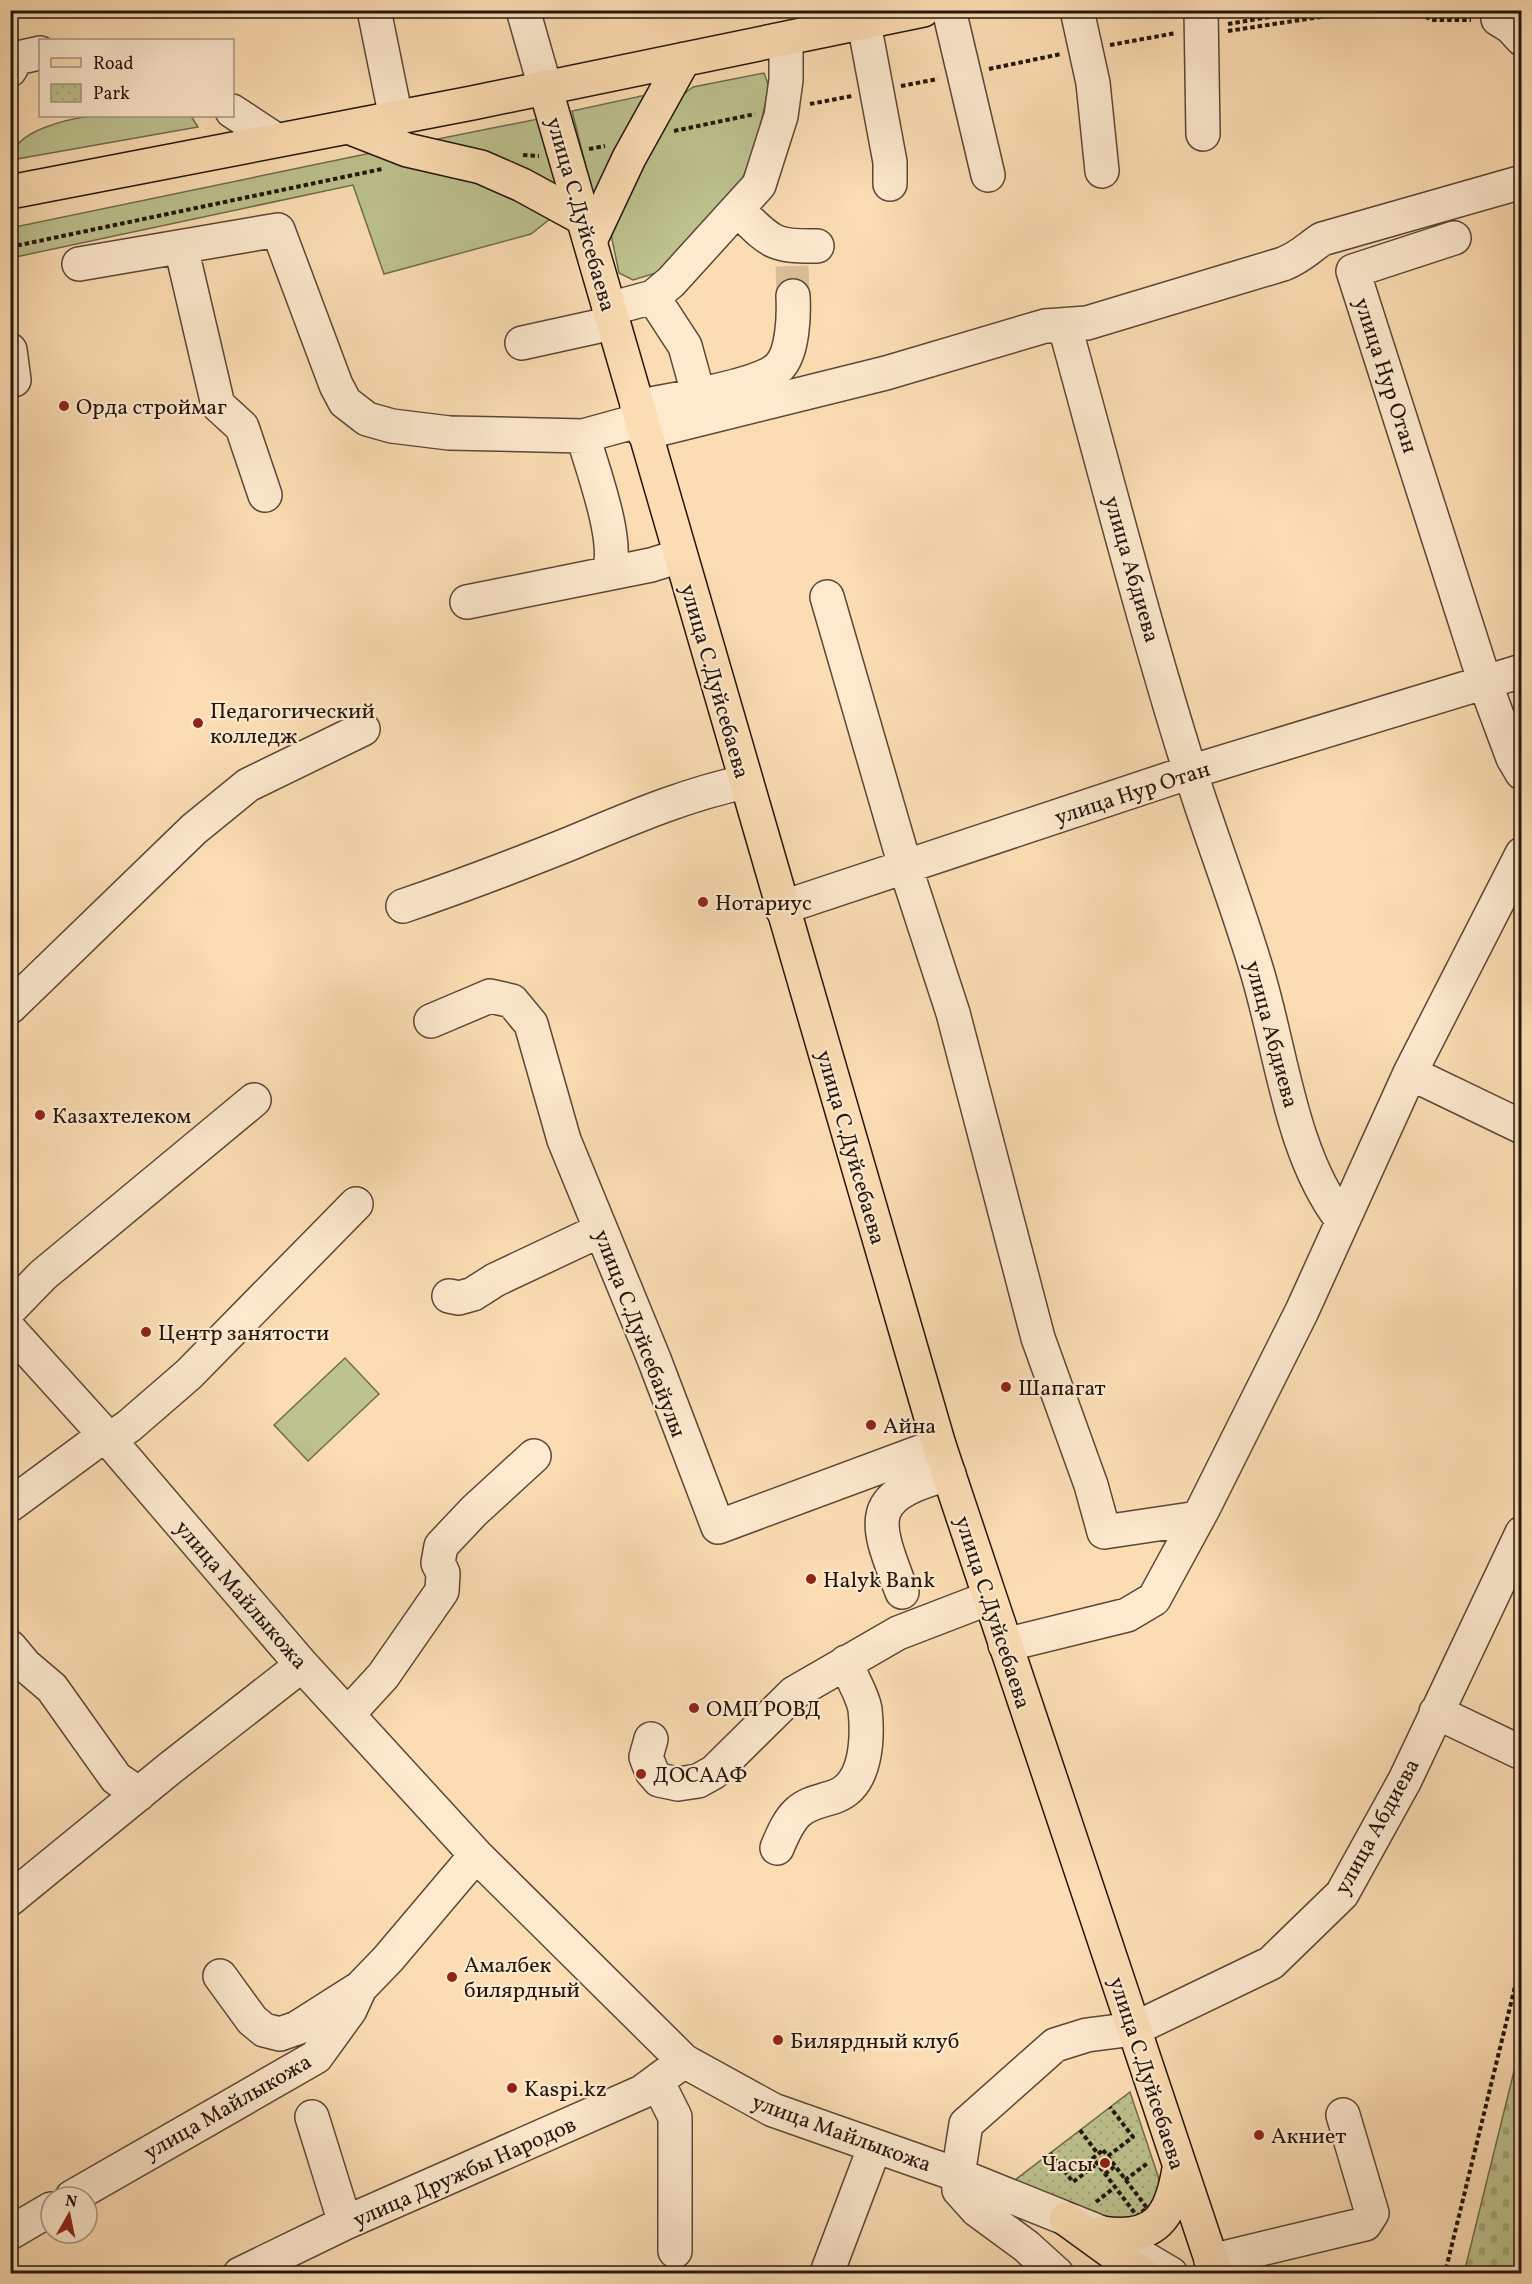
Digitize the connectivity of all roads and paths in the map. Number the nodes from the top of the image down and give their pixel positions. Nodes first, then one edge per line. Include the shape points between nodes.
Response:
1 (374, 10) edge
2 (523, 10) edge
3 (923, 10) edge
4 (949, 10) edge
5 (1077, 10) edge
6 (1310, 10) edge
7 (1366, 10) edge
8 (1412, 10) edge
9 (1202, 19) edge
10 (864, 23) junction
11 (1510, 29) edge
12 (786, 39) junction
13 (1086, 49) junction
14 (39, 53) edge
15 (684, 59) junction
16 (10, 70) edge
17 (965, 74) junction
18 (545, 87) junction
19 (234, 112) edge
20 (396, 118) junction
21 (348, 127) junction
22 (1203, 134) dead end
23 (276, 140) junction
24 (517, 155) dead end
25 (549, 156) dead end
26 (389, 168) dead end
27 (1102, 171) dead end
28 (988, 175) dead end
29 (1521, 182) edge
30 (890, 184) dead end
31 (10, 192) edge
32 (738, 210) junction
33 (587, 230) junction
34 (1454, 238) dead end
35 (10, 247) edge
36 (181, 247) junction
37 (79, 264) dead end
38 (653, 297) junction
39 (604, 320) junction
40 (1065, 327) junction
41 (522, 343) dead end
42 (698, 393) junction
43 (624, 424) junction
44 (265, 495) dead end
45 (665, 560) junction
46 (608, 572) junction
47 (827, 597) dead end
48 (467, 602) dead end
49 (1521, 671) edge
50 (1485, 683) junction
51 (363, 729) dead end
52 (1190, 772) junction
53 (1521, 773) edge
54 (745, 782) junction
55 (1521, 854) edge
56 (905, 866) junction
57 (402, 906) dead end
58 (781, 908) junction
59 (10, 1007) edge
60 (431, 1021) dead end
61 (1410, 1073) junction
62 (254, 1100) dead end
63 (1521, 1127) edge
64 (356, 1203) dead end
65 (1341, 1220) junction
66 (601, 1230) junction
67 (449, 1296) dead end
68 (15, 1304) edge
69 (10, 1330) edge
70 (114, 1434) junction
71 (534, 1456) dead end
72 (944, 1459) junction
73 (10, 1505) edge
74 (1198, 1518) junction
75 (1521, 1533) edge
76 (902, 1592) dead end
77 (989, 1598) junction
78 (1005, 1645) junction
79 (10, 1647) edge
80 (302, 1665) junction
81 (849, 1670) junction
82 (1436, 1712) junction
83 (348, 1714) junction
84 (651, 1739) dead end
85 (1521, 1753) edge
86 (127, 1786) junction
87 (777, 1848) dead end
88 (476, 1855) junction
89 (10, 1899) edge
90 (1521, 1958) edge
91 (220, 1976) dead end
92 (360, 1988) junction
93 (1134, 2029) junction
94 (280, 2034) junction
95 (684, 2061) junction
96 (290, 2071) junction
97 (653, 2084) junction
98 (1110, 2107) dead end
99 (1343, 2115) dead end
100 (312, 2117) dead end
101 (1080, 2130) dead end
102 (875, 2146) junction
103 (1050, 2153) dead end
104 (1098, 2154) junction
105 (1108, 2156) junction
106 (1097, 2164) junction
107 (1116, 2166) junction
108 (1164, 2166) junction
109 (1105, 2174) junction
110 (958, 2175) junction
111 (1125, 2180) junction
112 (93, 2185) edge
113 (1115, 2187) junction
114 (39, 2216) edge
115 (1086, 2219) junction
116 (345, 2223) junction
117 (10, 2233) edge
118 (675, 2251) dead end
119 (1213, 2267) edge
120 (828, 2270) dead end
121 (240, 2274) edge
122 (1057, 2274) edge
123 (1142, 2274) edge
124 (1171, 2274) edge
125 (1442, 2274) edge

1 - 20 street
2 - 18 street, улица С.Дуйсебаева
3 - 10 main road
4 - 17 street
5 - 13 street
6 - 9 path
7 - 9 path via 1227,31
8 - 11 path via 1442,22
9 - 13 path
9 - 22 street
10 - 12 main road
10 - 30 street via 890,162
12 - 15 main road
12 - 32 street via 781,116 759,185
13 - 17 path
13 - 27 street
14 - 16 street via 17,58
15 - 18 main road
15 - 33 main road
17 - 28 street
18 - 20 main road
18 - 33 main road, улица С.Дуйсебаева
19 - 23 street
20 - 21 main road
21 - 23 main road
21 - 33 main road via 407,150 481,167 522,185
23 - 31 main road
24 - 25 path
26 - 35 path
29 - 40 street via 1322,239 1302,256 1283,264
32 - 38 street
32 - 42 street via 801,279 792,331 780,367 761,379
33 - 39 main road, улица С.Дуйсебаева
34 - 50 street, улица Нур Отан via 1353,271
36 - 37 street
36 - 43 street via 278,230 336,385 345,402 367,419 449,433
36 - 44 street via 218,405 242,427
38 - 39 street
38 - 42 street via 685,346
39 - 41 street
39 - 43 main road, улица С.Дуйсебаева
40 - 43 street via 1045,326 886,373
40 - 52 street, улица Абдиева
42 - 43 street
43 - 45 main road, улица С.Дуйсебаева
43 - 46 street via 612,563
45 - 46 street
45 - 54 main road, улица С.Дуйсебаева
46 - 48 street
47 - 56 street
49 - 50 street, улица Нур Отан
50 - 52 street, улица Нур Отан
50 - 53 street, улица Нур Отан
51 - 59 street via 248,785 194,829
52 - 56 street, улица Нур Отан
52 - 65 street, улица Абдиева via 1236,901 1303,1144 1329,1203
54 - 57 street via 706,790
54 - 58 main road, улица С.Дуйсебаева
55 - 61 street
56 - 58 street, улица Нур Отан
56 - 74 street via 953,1013 1038,1338 1104,1532
58 - 72 main road, улица С.Дуйсебаева
60 - 66 street, улица С.Дуйсебайулы via 490,996 512,1001 531,1024 564,1140
61 - 63 street
61 - 65 street
62 - 68 street via 43,1275
64 - 70 street via 189,1374
65 - 74 street via 1302,1311
66 - 67 street via 473,1294
66 - 72 street, улица С.Дуйсебайулы via 718,1527
69 - 70 street, улица Майлыкожа
70 - 73 street
70 - 80 street, улица Майлыкожа
71 - 83 street via 441,1546 438,1563 443,1573 442,1591 383,1676
72 - 76 street via 903,1488 883,1513 884,1544
72 - 77 main road, улица С.Дуйсебаева
74 - 78 street via 1154,1599 1127,1615
75 - 82 street, улица Абдиева
77 - 78 main road, улица С.Дуйсебаева
77 - 81 street via 898,1633
78 - 93 main road, улица С.Дуйсебаева
79 - 86 street via 52,1688
80 - 83 street, улица Майлыкожа
80 - 86 street
81 - 84 street via 794,1693 714,1772 698,1781 678,1784 659,1780 646,1757
81 - 87 street via 865,1708 865,1748 854,1784 839,1795 797,1812
82 - 85 street
82 - 93 street, улица Абдиева via 1405,1780 1342,1894 1271,1962
83 - 88 street, улица Майлыкожа
86 - 89 street
88 - 92 street, улица Майлыкожа
88 - 95 street, улица Майлыкожа
90 - 125 path
91 - 94 street via 252,2020 264,2030
92 - 94 street via 297,2028
92 - 96 street, улица Майлыкожа via 333,2037 316,2057
93 - 108 main road, улица С.Дуйсебаева
93 - 110 street, улица Абдиева via 1087,2035 1055,2045 966,2124
94 - 96 street
95 - 97 street, улица Дружбы Народов
95 - 102 street, улица Майлыкожа via 773,2110
96 - 112 street, улица Майлыкожа
97 - 116 street, улица Дружбы Народов
97 - 118 street via 664,2095 675,2117
98 - 105 path via 1133,2138
99 - 119 street via 1372,2213 1365,2224
100 - 116 street
101 - 104 path
102 - 110 street, улица Майлыкожа
102 - 120 street
103 - 106 path via 1073,2182
104 - 105 path via 1103,2150
104 - 106 path via 1093,2158
105 - 107 path
106 - 109 path
107 - 109 path
107 - 111 path
108 - 111 path
108 - 115 main road via 1173,2201 1162,2219 1152,2226 1131,2234
108 - 119 main road, улица С.Дуйсебаева
109 - 113 path
110 - 115 street, улица Майлыкожа
110 - 122 street via 959,2190 977,2210
111 - 113 path via 1147,2208 1137,2216
113 - 115 path
114 - 117 street
115 - 123 main road
115 - 124 street, улица Майлыкожа
116 - 121 street, улица Дружбы Народов

